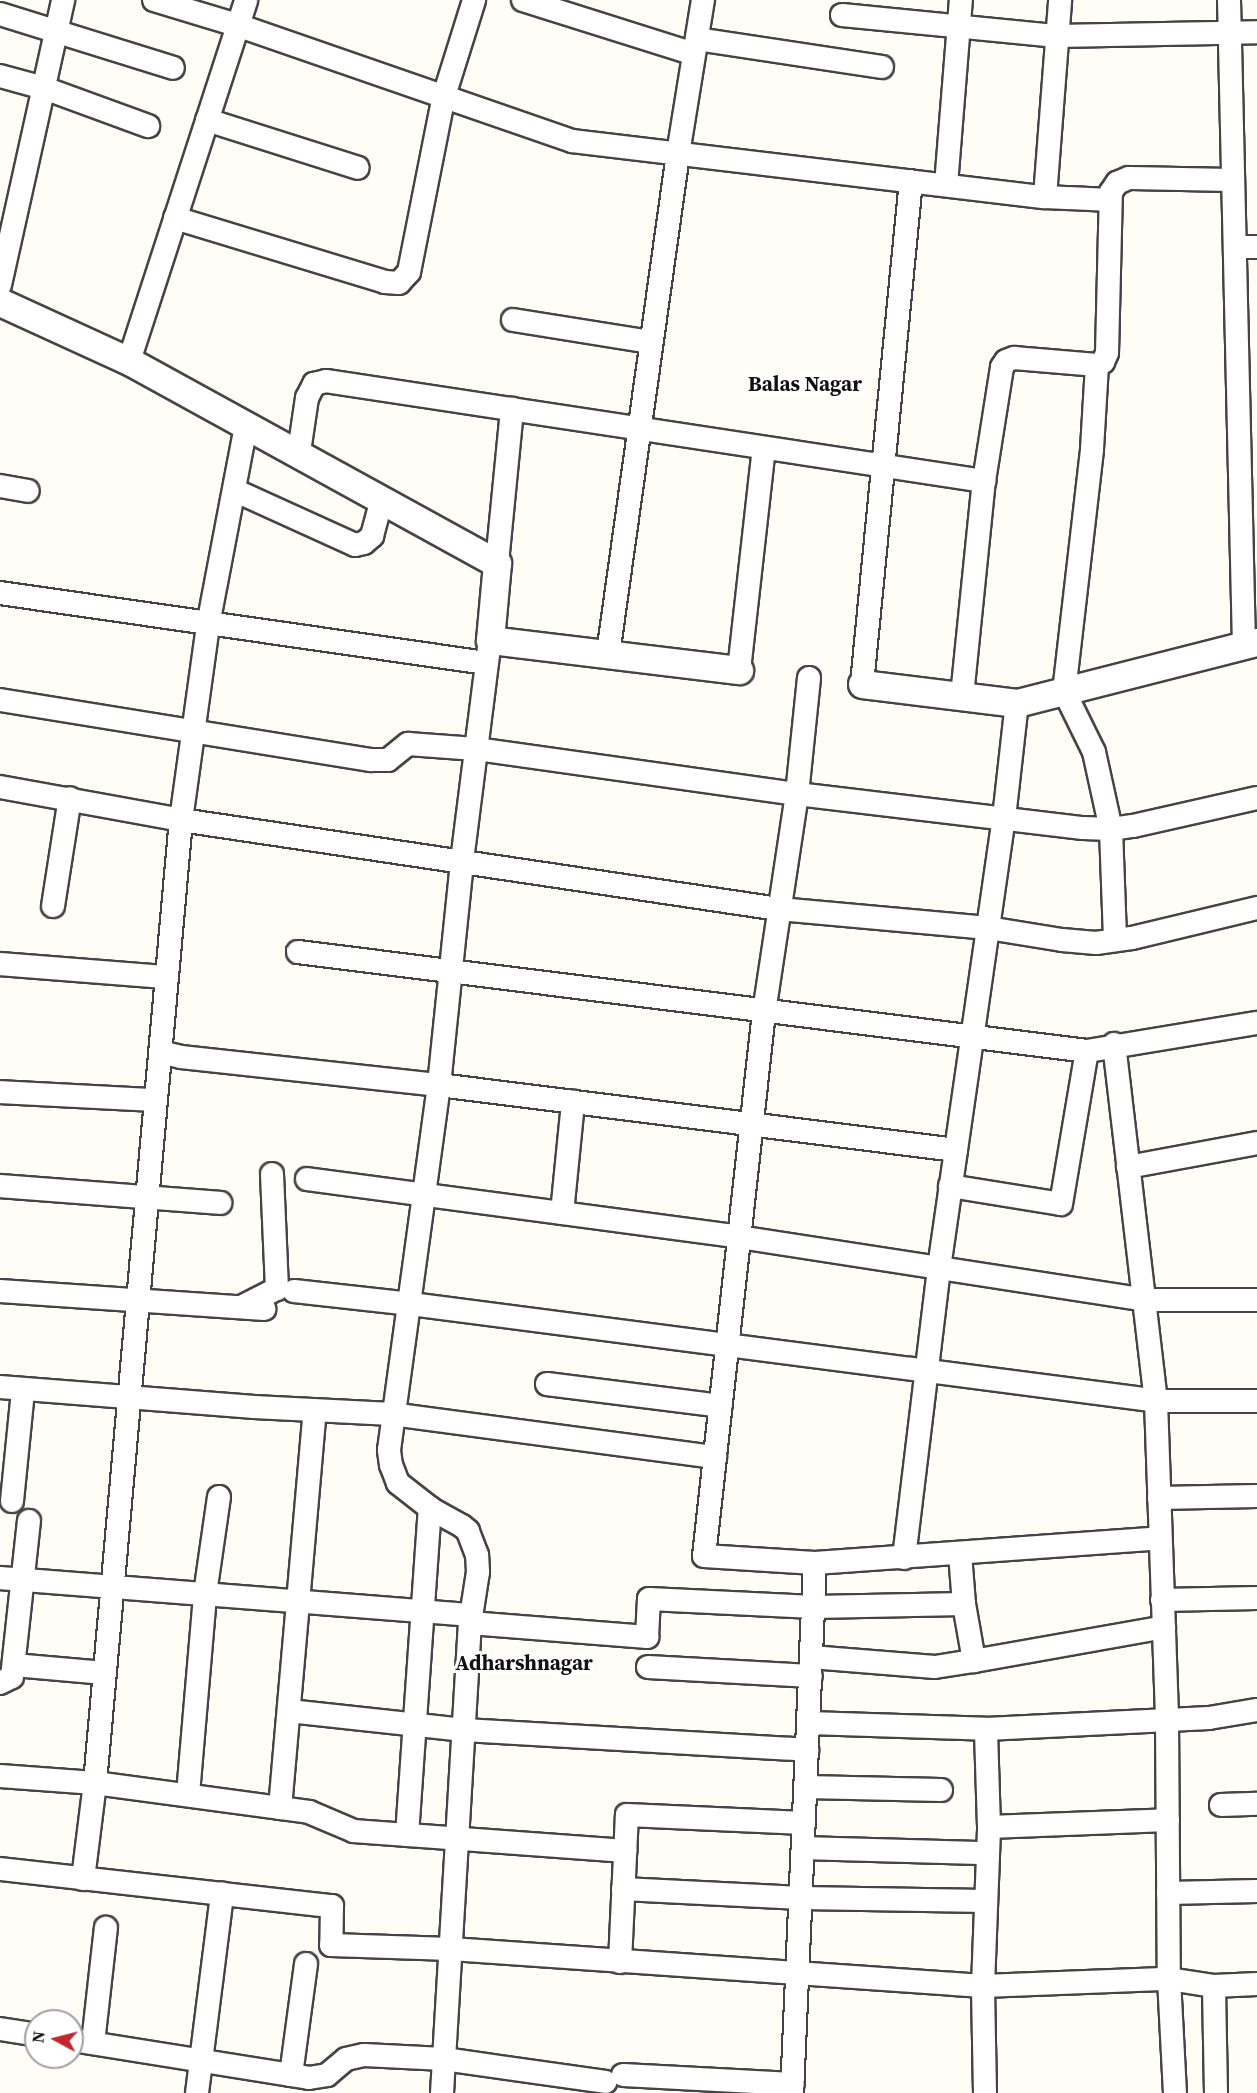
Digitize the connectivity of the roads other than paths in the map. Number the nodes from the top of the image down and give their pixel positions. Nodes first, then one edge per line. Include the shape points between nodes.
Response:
1 (63, 0) edge
2 (154, 0) edge
3 (246, 0) edge
4 (474, 0) edge
5 (523, 0) edge
6 (703, 0) edge
7 (961, 0) edge
8 (1060, 0) edge
9 (1229, 0) edge
10 (0, 14) edge
11 (842, 15) dead end
12 (237, 25) junction
13 (959, 27) junction
14 (56, 30) junction
15 (1257, 32) edge
16 (1230, 33) junction
17 (1057, 36) junction
18 (696, 47) junction
19 (882, 67) dead end
20 (173, 68) dead end
21 (0, 76) edge
22 (44, 88) junction
23 (444, 96) junction
24 (207, 120) junction
25 (148, 126) dead end
26 (678, 154) junction
27 (358, 168) dead end
28 (1233, 180) junction
29 (911, 181) junction
30 (946, 185) junction
31 (1045, 197) junction
32 (1110, 200) junction
33 (175, 218) junction
34 (1246, 247) edge
35 (0, 285) edge
36 (0, 302) edge
37 (513, 320) dead end
38 (651, 342) junction
39 (129, 361) junction
40 (1097, 365) junction
41 (1247, 370) edge
42 (512, 410) junction
43 (246, 425) junction
44 (639, 429) junction
45 (764, 448) junction
46 (299, 452) junction
47 (883, 466) junction
48 (984, 481) junction
49 (0, 486) edge
50 (28, 490) dead end
51 (234, 490) junction
52 (1249, 492) edge
53 (382, 499) junction
54 (497, 563) junction
55 (0, 592) edge
56 (208, 625) junction
57 (1251, 643) edge
58 (488, 652) junction
59 (608, 654) junction
60 (739, 670) joint
61 (809, 678) dead end
62 (862, 684) joint
63 (1064, 691) junction
64 (962, 696) junction
65 (0, 700) edge
66 (1017, 703) junction
67 (194, 734) junction
68 (476, 749) junction
69 (0, 787) edge
70 (797, 794) junction
71 (70, 798) junction
72 (1257, 798) edge
73 (1004, 818) junction
74 (181, 820) junction
75 (1111, 829) junction
76 (462, 861) junction
77 (52, 906) dead end
78 (1257, 908) edge
79 (779, 909) junction
80 (988, 928) junction
81 (1114, 940) junction
82 (298, 952) dead end
83 (0, 964) edge
84 (450, 973) junction
85 (166, 977) junction
86 (764, 1012) junction
87 (1257, 1023) edge
88 (974, 1037) junction
89 (1114, 1044) junction
90 (1087, 1051) junction
91 (160, 1052) junction
92 (439, 1085) junction
93 (0, 1092) edge
94 (154, 1100) junction
95 (573, 1102) junction
96 (752, 1126) junction
97 (1257, 1143) edge
98 (956, 1149) junction
99 (1128, 1167) junction
100 (272, 1174) dead end
101 (308, 1179) dead end
102 (0, 1186) edge
103 (950, 1186) junction
104 (425, 1194) junction
105 (146, 1197) junction
106 (220, 1203) dead end
107 (561, 1213) junction
108 (739, 1236) junction
109 (939, 1268) junction
110 (294, 1291) dead end
111 (0, 1292) edge
112 (137, 1299) junction
113 (1144, 1300) junction
114 (1257, 1300) edge
115 (411, 1304) junction
116 (727, 1346) junction
117 (926, 1371) junction
118 (547, 1384) dead end
119 (0, 1387) edge
120 (22, 1390) junction
121 (128, 1398) junction
122 (1156, 1401) junction
123 (1257, 1401) edge
124 (721, 1406) junction
125 (315, 1411) junction
126 (392, 1414) junction
127 (715, 1457) junction
128 (1257, 1496) edge
129 (219, 1497) dead end
130 (1159, 1498) junction
131 (12, 1501) dead end
132 (430, 1508) junction
133 (29, 1521) dead end
134 (1160, 1538) junction
135 (960, 1554) junction
136 (904, 1558) junction
137 (815, 1563) junction
138 (0, 1578) edge
139 (23, 1580) junction
140 (112, 1587) junction
141 (205, 1594) junction
142 (1257, 1598) edge
143 (1162, 1600) junction
144 (299, 1601) junction
145 (964, 1604) junction
146 (814, 1607) junction
147 (422, 1611) junction
148 (470, 1619) junction
149 (1164, 1627) junction
150 (974, 1661) junction
151 (14, 1665) junction
152 (811, 1666) junction
153 (648, 1667) dead end
154 (105, 1673) junction
155 (0, 1683) edge
156 (1257, 1710) edge
157 (288, 1711) junction
158 (1167, 1720) junction
159 (809, 1723) junction
160 (414, 1725) junction
161 (986, 1729) junction
162 (464, 1730) junction
163 (807, 1750) junction
164 (0, 1776) edge
165 (95, 1783) junction
166 (806, 1787) junction
167 (941, 1790) dead end
168 (188, 1794) junction
169 (1257, 1804) edge
170 (1221, 1805) dead end
171 (280, 1808) junction
172 (627, 1815) junction
173 (1168, 1820) junction
174 (804, 1822) junction
175 (989, 1827) junction
176 (408, 1834) junction
177 (457, 1838) junction
178 (803, 1848) junction
179 (599, 1849) junction
180 (625, 1851) junction
181 (986, 1853) junction
182 (0, 1869) edge
183 (83, 1879) junction
184 (623, 1889) junction
185 (1257, 1891) edge
186 (1168, 1893) junction
187 (222, 1894) junction
188 (801, 1898) junction
189 (986, 1901) junction
190 (106, 1928) dead end
191 (451, 1949) junction
192 (620, 1962) junction
193 (306, 1964) dead end
194 (798, 1975) junction
195 (1169, 1979) junction
196 (1257, 1984) edge
197 (983, 1986) junction
198 (1214, 1986) junction
199 (0, 2029) edge
200 (24, 2032) edge
201 (84, 2036) edge
202 (84, 2041) edge
203 (200, 2059) junction
204 (444, 2060) junction
205 (291, 2074) junction
206 (792, 2089) edge
207 (197, 2093) edge
208 (442, 2093) edge
209 (985, 2093) edge
210 (1175, 2093) edge
211 (1216, 2093) edge

1 - 14 street
2 - 12 street
3 - 12 street
4 - 23 street
5 - 18 street
6 - 18 street
7 - 13 street
8 - 17 street
9 - 16 street
10 - 14 street
11 - 13 street
12 - 23 street
12 - 24 street
13 - 17 street
13 - 30 street
14 - 20 street
14 - 22 street
15 - 16 street
16 - 17 street
16 - 28 street
17 - 31 street
18 - 19 street
18 - 26 street
21 - 22 street
22 - 25 street
22 - 35 street
23 - 26 street via 572,141
23 - 33 street via 409,272 399,283
24 - 27 street
24 - 33 street
26 - 29 street
26 - 38 street
28 - 32 street via 1129,178 1117,183
28 - 34 street
29 - 30 street
29 - 47 street
30 - 31 street
31 - 32 street
32 - 40 street via 1107,353
33 - 39 street
34 - 41 street
36 - 39 street
37 - 38 street
38 - 44 street
39 - 43 street
40 - 48 street via 1014,358 1006,361
40 - 63 street via 1092,450
41 - 52 street
42 - 44 street
42 - 46 street via 327,381 314,384 307,398
42 - 54 street
43 - 46 street
43 - 51 street
44 - 45 street
44 - 59 street
45 - 47 street
45 - 60 street
46 - 53 street
47 - 48 street
47 - 62 street
48 - 64 street
49 - 50 street
51 - 53 street via 355,545 372,536
51 - 56 street
52 - 57 street
53 - 54 street
54 - 58 street
55 - 56 street
56 - 58 street
56 - 67 street
57 - 63 street
58 - 59 street
58 - 68 street
59 - 60 street
61 - 70 street
62 - 64 street
63 - 66 street
63 - 75 street via 1094,752
64 - 66 street
65 - 67 street
66 - 73 street
67 - 68 street via 380,761 388,760 408,744
67 - 74 street
68 - 70 street
68 - 76 street
69 - 71 street
70 - 73 street
70 - 79 street
71 - 74 street
71 - 77 street
72 - 75 street
73 - 75 street
73 - 80 street
74 - 76 street
74 - 85 street
75 - 81 street
76 - 79 street
76 - 84 street
78 - 81 street
79 - 80 street
79 - 86 street
80 - 81 street via 1062,940
80 - 88 street
82 - 84 street
83 - 85 street
84 - 86 street
84 - 92 street
85 - 91 street
86 - 88 street
86 - 96 street
87 - 89 street
88 - 90 street
88 - 98 street
89 - 90 street
89 - 99 street
90 - 103 street via 1061,1204
91 - 92 street
91 - 94 street
92 - 95 street
92 - 104 street
93 - 94 street
94 - 105 street
95 - 96 street
95 - 107 street
96 - 98 street
96 - 108 street
97 - 99 street
98 - 103 street
99 - 113 street
100 - 112 street via 277,1289 253,1308
101 - 104 street
102 - 105 street
103 - 109 street
104 - 107 street
104 - 115 street
105 - 106 street
105 - 112 street
107 - 108 street
108 - 109 street
108 - 116 street
109 - 113 street
109 - 117 street
110 - 115 street
111 - 112 street
112 - 121 street
113 - 114 street
113 - 122 street
115 - 116 street
115 - 126 street
116 - 117 street
116 - 124 street
117 - 122 street
117 - 136 street
118 - 124 street
119 - 120 street
120 - 121 street
120 - 131 street
121 - 125 street
121 - 140 street
122 - 123 street
122 - 130 street
124 - 127 street
125 - 126 street
125 - 144 street
126 - 127 street
126 - 132 street via 389,1450 393,1475
127 - 137 street via 704,1556
128 - 130 street
129 - 141 street
130 - 134 street
132 - 147 street
132 - 148 street via 462,1526 475,1546 478,1572
133 - 139 street
134 - 135 street
134 - 143 street
135 - 136 street
135 - 145 street
136 - 137 street
137 - 146 street
138 - 139 street
139 - 140 street
139 - 151 street
140 - 141 street
140 - 154 street
141 - 144 street
141 - 168 street
142 - 143 street
143 - 149 street
144 - 147 street
144 - 157 street
145 - 146 street
145 - 150 street
146 - 148 street via 649,1599 647,1637
146 - 152 street
147 - 148 street
147 - 160 street
148 - 162 street
149 - 150 street
149 - 158 street
150 - 152 street via 935,1667
151 - 154 street
151 - 155 street via 12,1677
152 - 153 street
152 - 159 street
154 - 165 street
156 - 158 street
157 - 160 street
157 - 171 street
158 - 161 street
158 - 173 street
159 - 161 street
159 - 163 street
160 - 162 street
160 - 176 street
161 - 175 street
162 - 163 street
162 - 177 street
163 - 166 street
164 - 165 street
165 - 168 street
165 - 183 street
166 - 167 street
166 - 174 street
168 - 171 street
169 - 170 street
171 - 176 street via 320,1815 354,1831
172 - 174 street
172 - 179 street
172 - 180 street
173 - 175 street
173 - 186 street
174 - 178 street
175 - 181 street
176 - 177 street
177 - 179 street
177 - 191 street
178 - 181 street
178 - 188 street
179 - 180 street
180 - 184 street
181 - 189 street
182 - 183 street
183 - 187 street
184 - 188 street
184 - 192 street
185 - 186 street
186 - 195 street
187 - 191 street via 332,1906 331,1945
187 - 203 street
188 - 189 street
188 - 194 street
189 - 197 street
190 - 201 street
191 - 192 street
191 - 204 street
192 - 194 street
193 - 205 street
194 - 197 street
194 - 206 street
195 - 197 street
195 - 198 street
195 - 210 street
196 - 198 street
197 - 209 street
198 - 211 street
199 - 200 street
202 - 203 street
203 - 205 street
203 - 207 street
204 - 205 street via 364,2055 346,2059 319,2078
204 - 206 street via 614,2079
204 - 208 street

